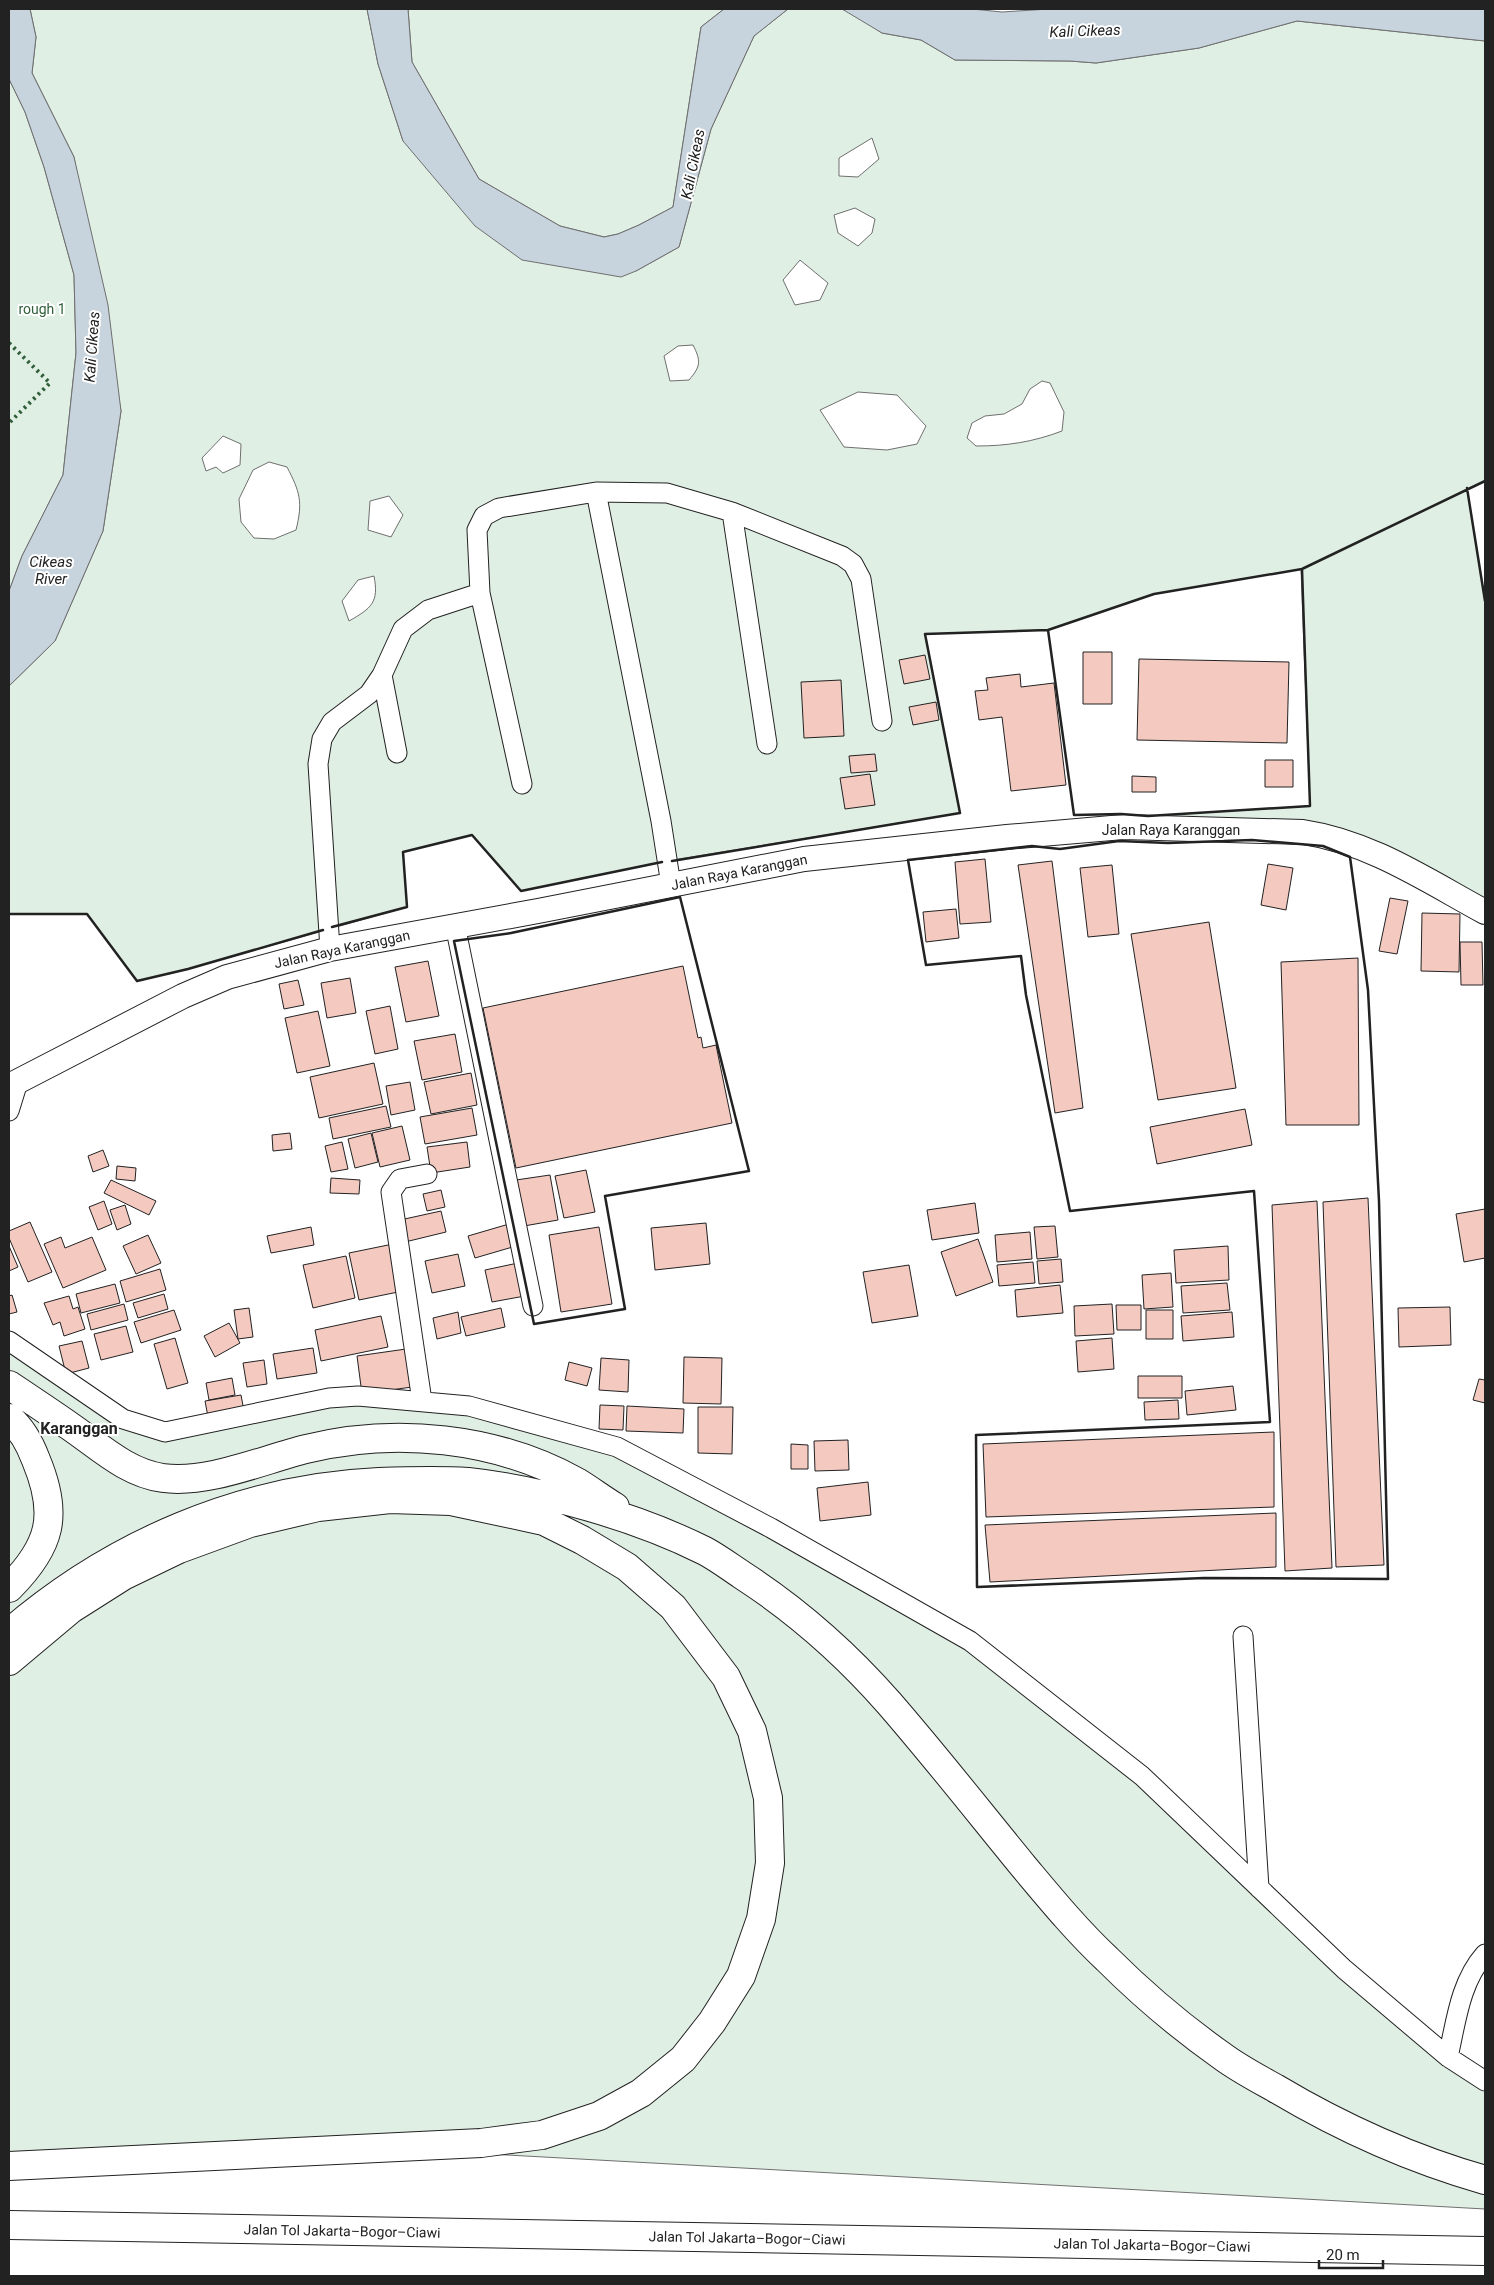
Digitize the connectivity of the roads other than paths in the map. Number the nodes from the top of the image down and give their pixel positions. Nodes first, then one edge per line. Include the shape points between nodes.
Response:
1 (596, 492) junction
2 (732, 512) junction
3 (480, 593) junction
4 (382, 675) junction
5 (882, 721) dead end
6 (767, 744) dead end
7 (397, 753) dead end
8 (522, 784) dead end
9 (671, 885) junction
10 (1485, 912) edge
11 (455, 925) junction
12 (330, 949) junction
13 (13, 1084) edge
14 (9, 1112) edge
15 (427, 1174) dead end
16 (533, 1306) dead end
17 (9, 1341) edge
18 (9, 1385) edge
19 (422, 1401) junction
20 (9, 1418) edge
21 (639, 1523) junction
22 (9, 1588) edge
23 (9, 1633) edge
24 (1243, 1636) dead end
25 (9, 1661) edge
26 (1259, 1888) junction
27 (1485, 1954) edge
28 (1448, 2057) junction
29 (1485, 2081) edge
30 (9, 2166) edge
31 (1485, 2180) edge
32 (9, 2225) edge
33 (1485, 2251) edge

1 - 2 street via 667,493
1 - 3 street via 499,508 484,516 477,530
1 - 9 street
2 - 5 street via 842,556 853,564 861,578
2 - 6 street
3 - 4 street via 428,610 403,629
3 - 8 street
4 - 7 street
4 - 12 street via 369,694 332,722 322,739 318,764
9 - 10 street, Jalan Raya Karanggan via 804,859 1007,837 1123,828 1303,832 1331,836 1361,846
9 - 11 street, Jalan Raya Karanggan
11 - 12 street, Jalan Raya Karanggan
11 - 16 street
12 - 13 street, Jalan Raya Karanggan via 227,977
13 - 14 street
15 - 19 street via 400,1179 391,1192
17 - 19 street via 123,1419 165,1432 330,1398 358,1396
18 - 21 highway via 128,1467 162,1478 183,1479 212,1474 308,1448 360,1440 439,1439 527,1461 576,1482
19 - 26 street via 469,1406 617,1447 771,1528 970,1641 1142,1776
20 - 22 highway via 29,1442 49,1500 48,1525 40,1548 30,1565
21 - 23 highway via 532,1492 466,1482 411,1480 291,1492 211,1514 152,1539 90,1572
21 - 31 highway via 707,1552 771,1594 831,1644 886,1700 1058,1908 1106,1958 1170,2016 1225,2059 1369,2139 1442,2168
24 - 26 street
25 - 30 highway via 71,1609 123,1576 250,1523 318,1507 390,1499 451,1501 544,1521 627,1567 673,1608 726,1677 752,1731 768,1798 770,1863 761,1919 744,1968 712,2022 683,2059 641,2093 599,2116 542,2135 480,2143
26 - 28 street via 1344,1969
27 - 28 street via 1463,1989
28 - 29 street
32 - 33 highway, Jalan Tol Jakarta–Bogor–Ciawi

